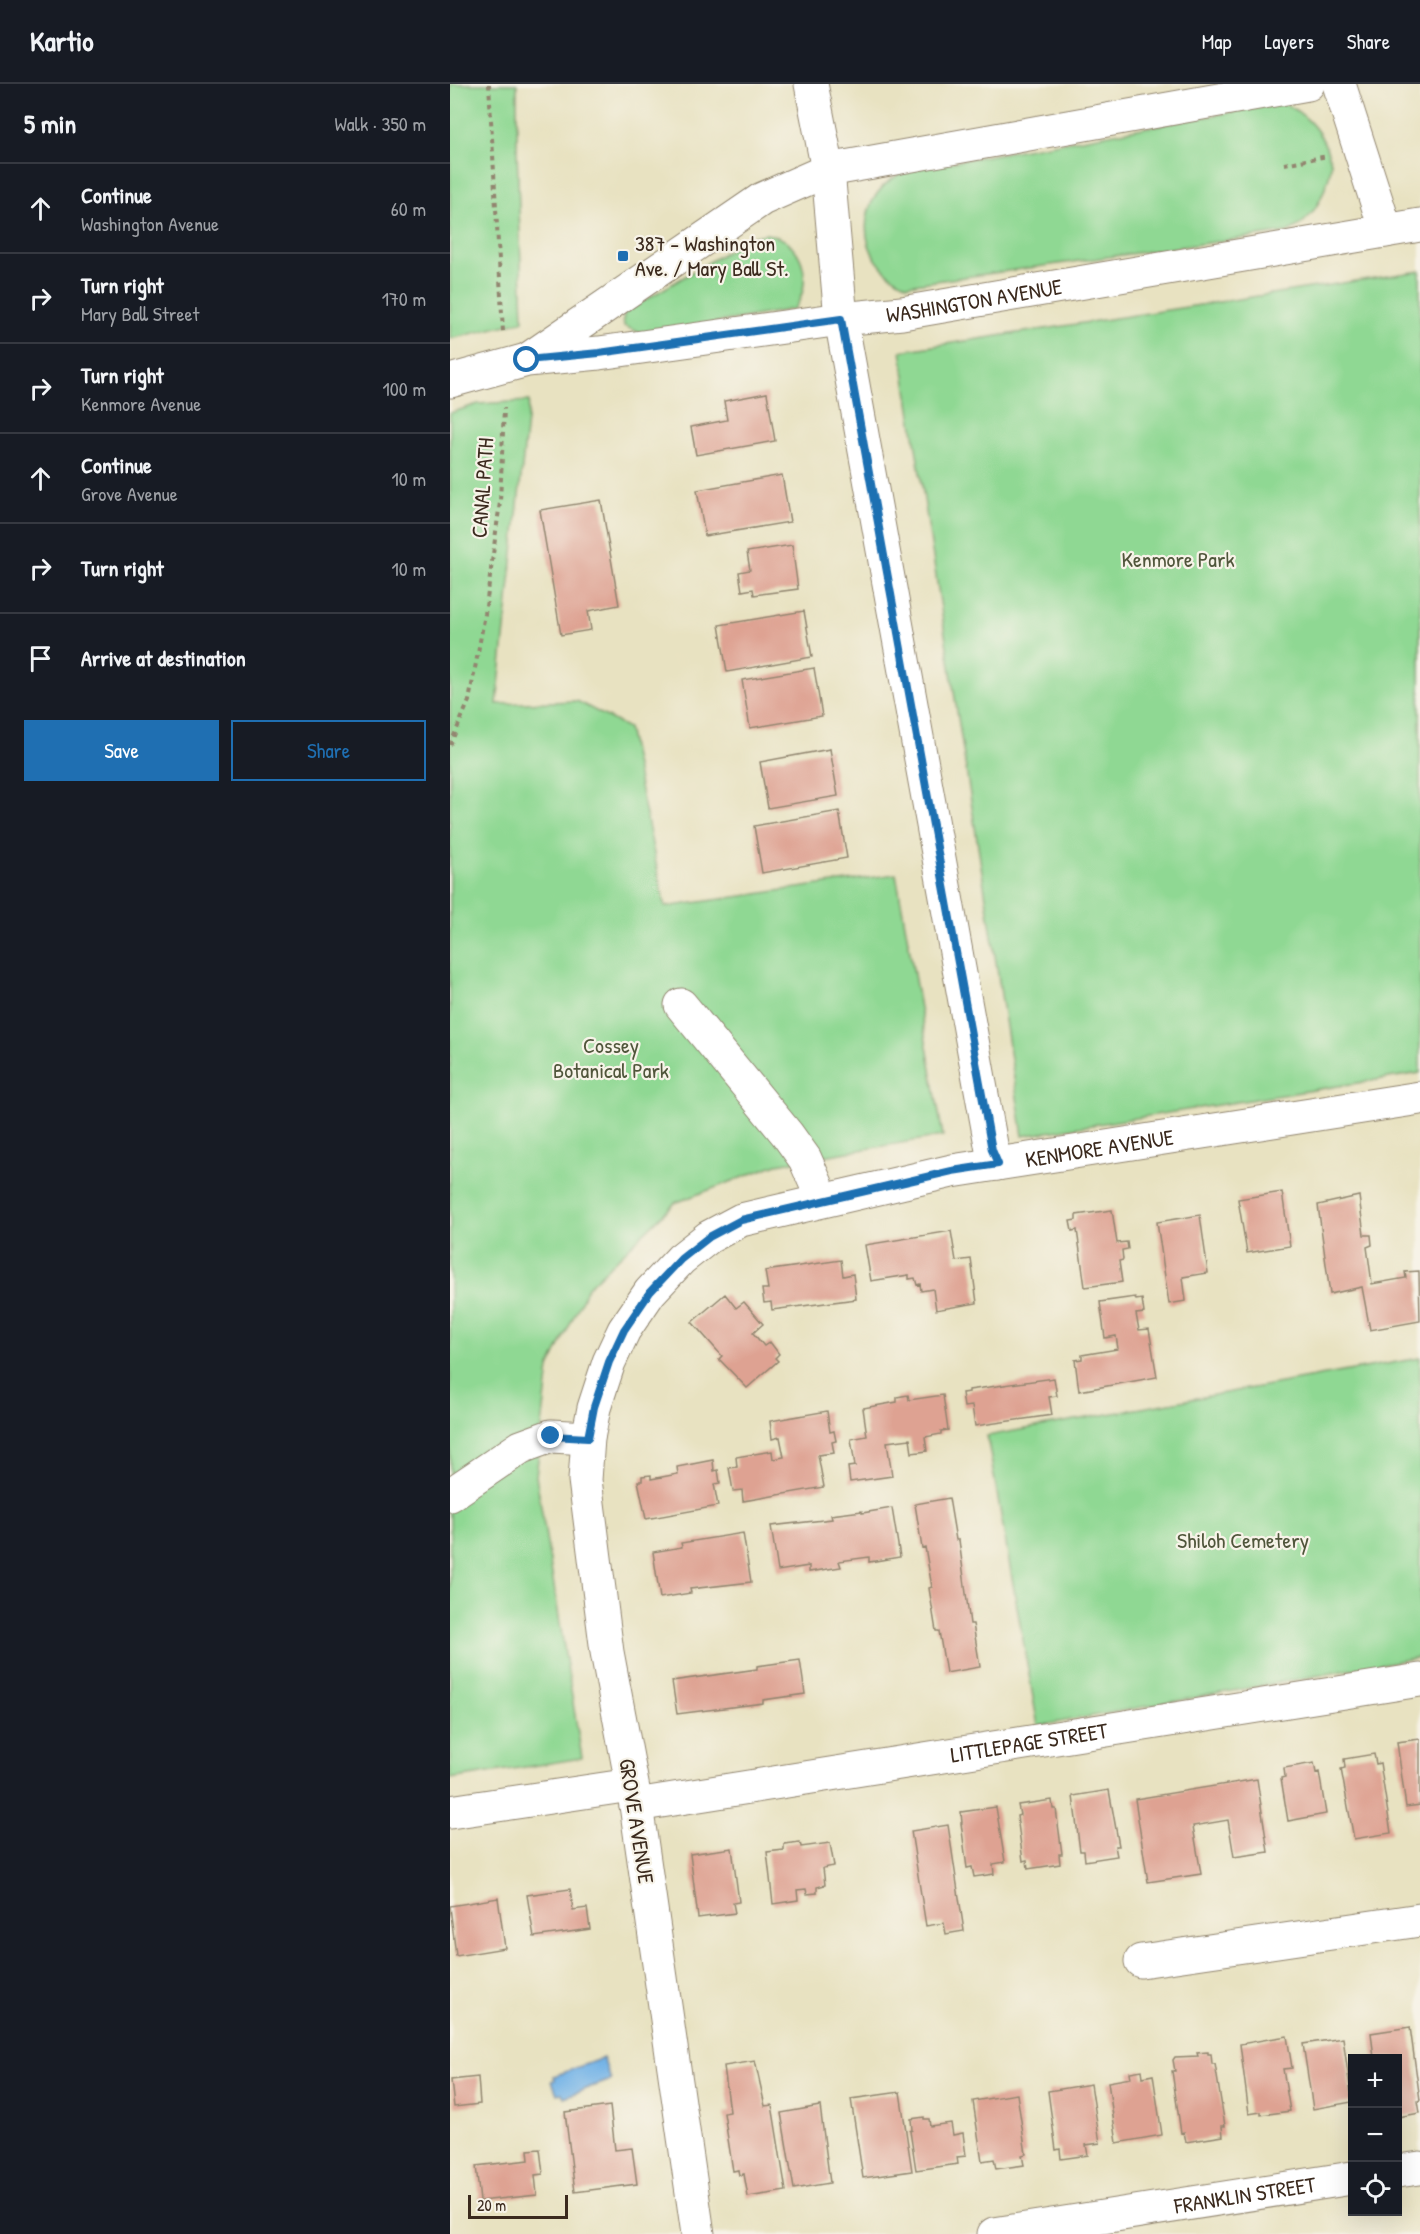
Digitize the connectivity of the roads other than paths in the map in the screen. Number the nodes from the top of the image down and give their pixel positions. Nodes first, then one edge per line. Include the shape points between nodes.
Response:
1 (1308, 84) edge
2 (1339, 84) edge
3 (820, 86) edge
4 (828, 170) junction
5 (1420, 225) edge
6 (1386, 231) junction
7 (841, 319) junction
8 (527, 360) junction
9 (450, 381) edge
10 (681, 1005) dead end
11 (1420, 1098) edge
12 (998, 1164) junction
13 (823, 1200) junction
14 (591, 1423) junction
15 (450, 1495) edge
16 (1420, 1680) edge
17 (634, 1795) junction
18 (450, 1812) edge
19 (1420, 1920) edge
20 (1141, 1961) dead end
21 (1420, 2168) edge
22 (1402, 2170) edge
23 (1348, 2179) edge
24 (698, 2234) edge
25 (994, 2234) edge

1 - 4 street, WASHINGTON AVENUE
2 - 6 street
3 - 4 street
4 - 7 street
4 - 8 street, WASHINGTON AVENUE via 762,198
5 - 6 street, WASHINGTON AVENUE
6 - 7 street, WASHINGTON AVENUE via 902,313
7 - 8 street, WASHINGTON AVENUE
7 - 12 street via 992,1150
8 - 9 street, WASHINGTON AVENUE
10 - 13 street via 787,1134
11 - 12 street, KENMORE AVENUE
12 - 13 street, KENMORE AVENUE
13 - 14 street, KENMORE AVENUE via 741,1220 709,1237 681,1259 650,1292 624,1330 609,1362
14 - 15 street via 520,1447
14 - 17 street, GROVE AVENUE via 585,1480 607,1652
16 - 17 street, LITTLEPAGE STREET
17 - 18 street, LITTLEPAGE STREET
17 - 24 street, GROVE AVENUE
19 - 20 street
21 - 22 street
23 - 25 street, FRANKLIN STREET

